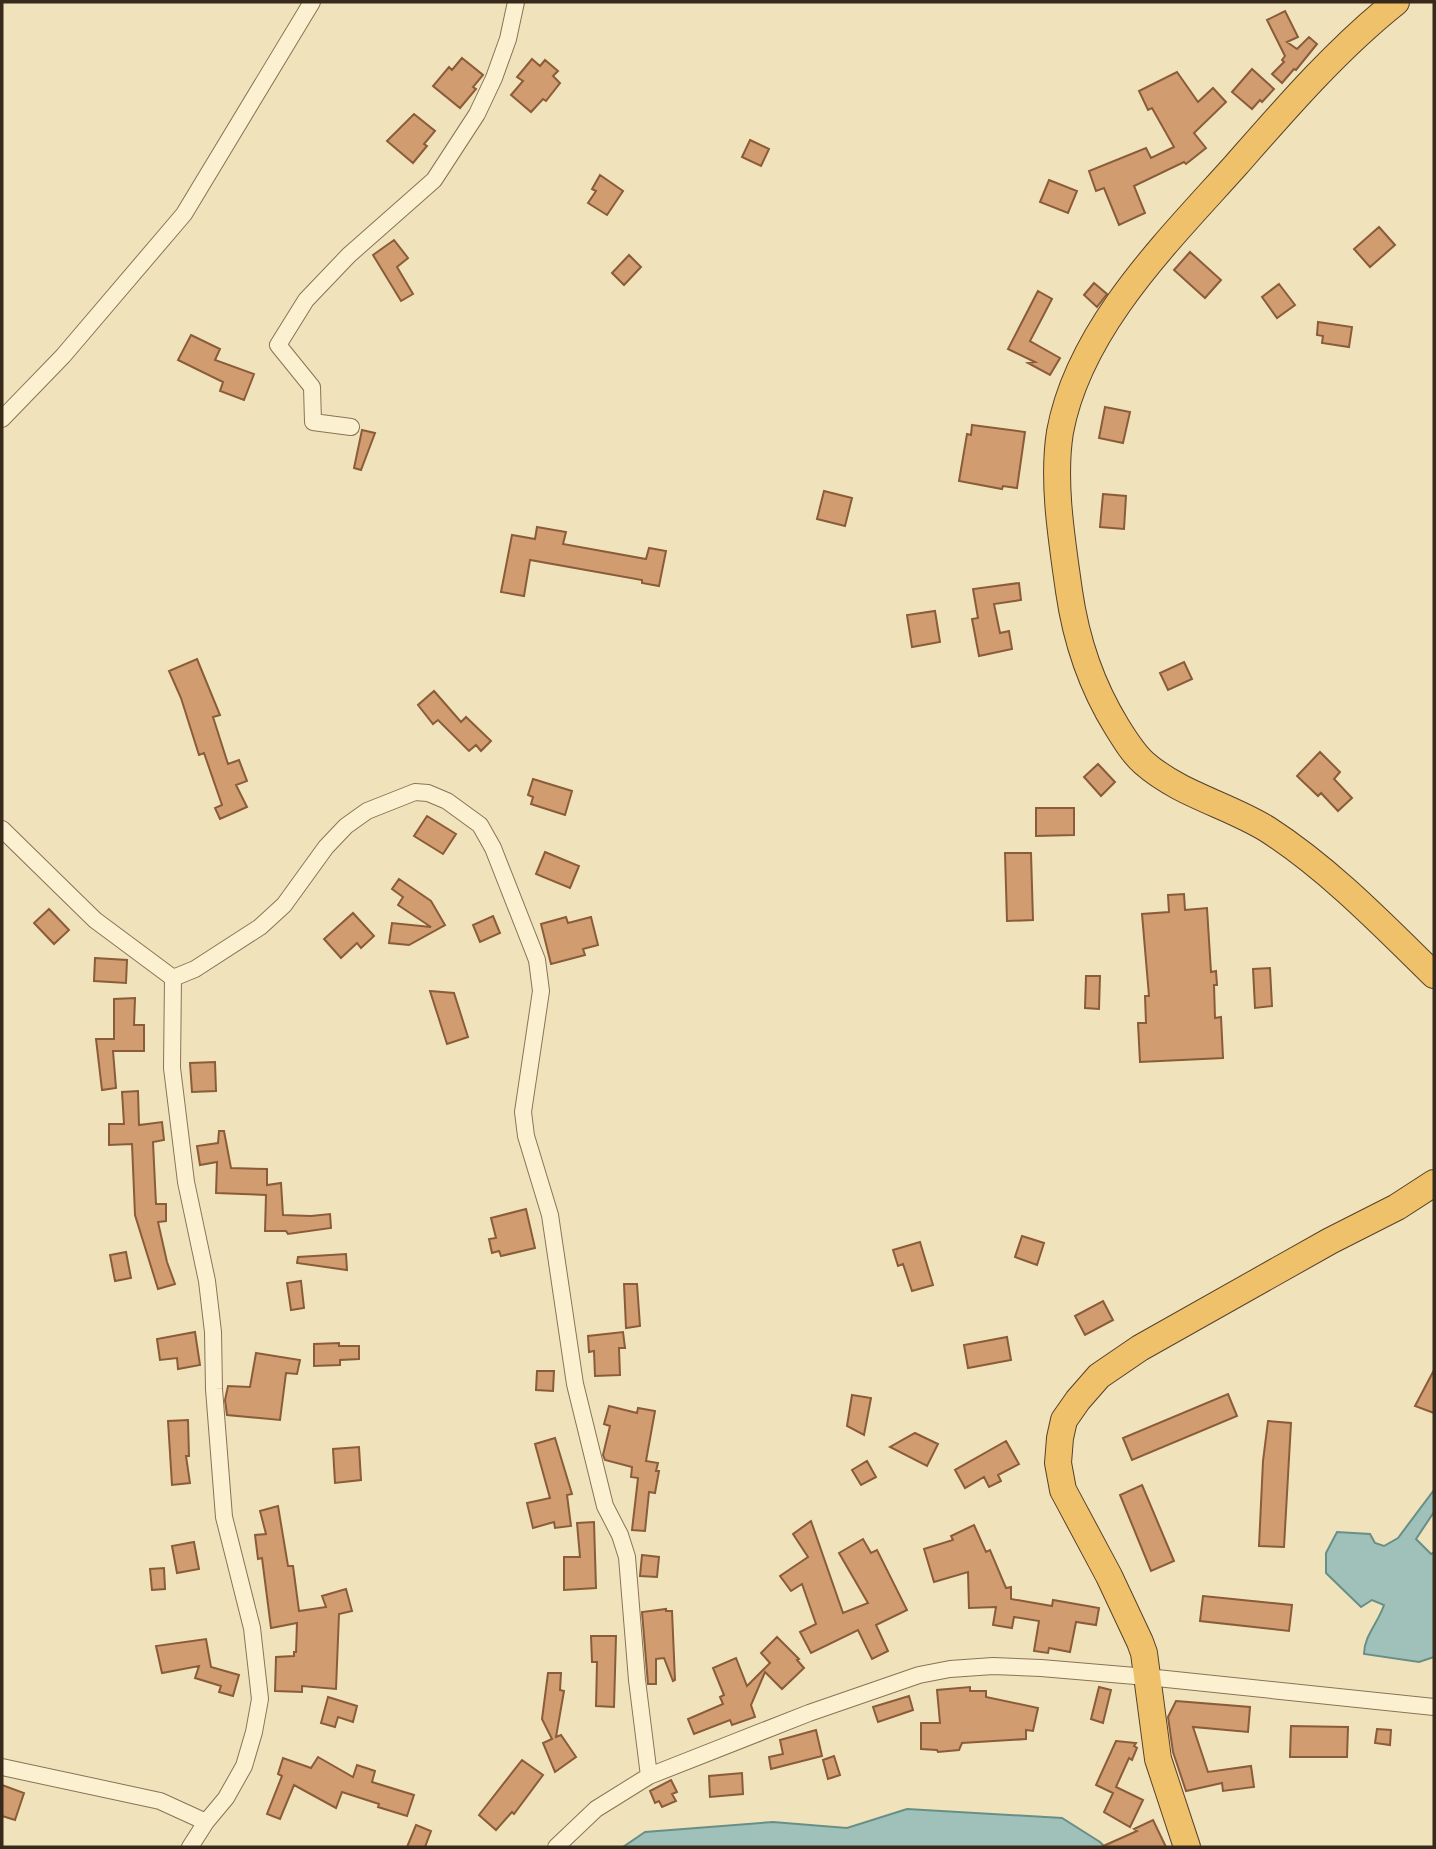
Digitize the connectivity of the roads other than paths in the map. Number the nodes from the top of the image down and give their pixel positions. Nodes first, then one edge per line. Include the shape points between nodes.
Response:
1 (312, 2) edge
2 (516, 2) edge
3 (1396, 2) edge
4 (2, 419) edge
5 (351, 427) dead end
6 (2, 829) edge
7 (1434, 975) edge
8 (173, 978) junction
9 (1434, 1183) edge
10 (1147, 1676) junction
11 (1434, 1707) edge
12 (2, 1767) edge
13 (649, 1776) junction
14 (206, 1822) junction
15 (190, 1847) edge
16 (556, 1847) edge
17 (1187, 1847) edge

1 - 4 street via 184,214 63,356
2 - 5 street via 494,78 477,114 434,180 323,282 278,345 312,387 313,422
3 - 7 highway via 1277,118 1111,312 1079,369 1067,404 1060,434 1060,517 1082,651 1093,683 1129,746 1144,763 1173,782 1291,845
6 - 8 street via 95,920
8 - 13 street via 260,927 284,905 326,847 367,811 415,792 428,793 480,825 537,960 541,991 523,1112 526,1136 550,1215 575,1384 606,1506 627,1557
8 - 14 street via 172,1068 186,1182 208,1281 224,1517 252,1628 260,1699 244,1766
9 - 10 highway via 1140,1348 1099,1376 1064,1420 1058,1464 1063,1490 1140,1642
10 - 11 street
10 - 13 street via 993,1667 919,1675
10 - 17 highway via 1158,1759
12 - 14 street via 160,1801
13 - 16 street via 596,1809
14 - 15 street

